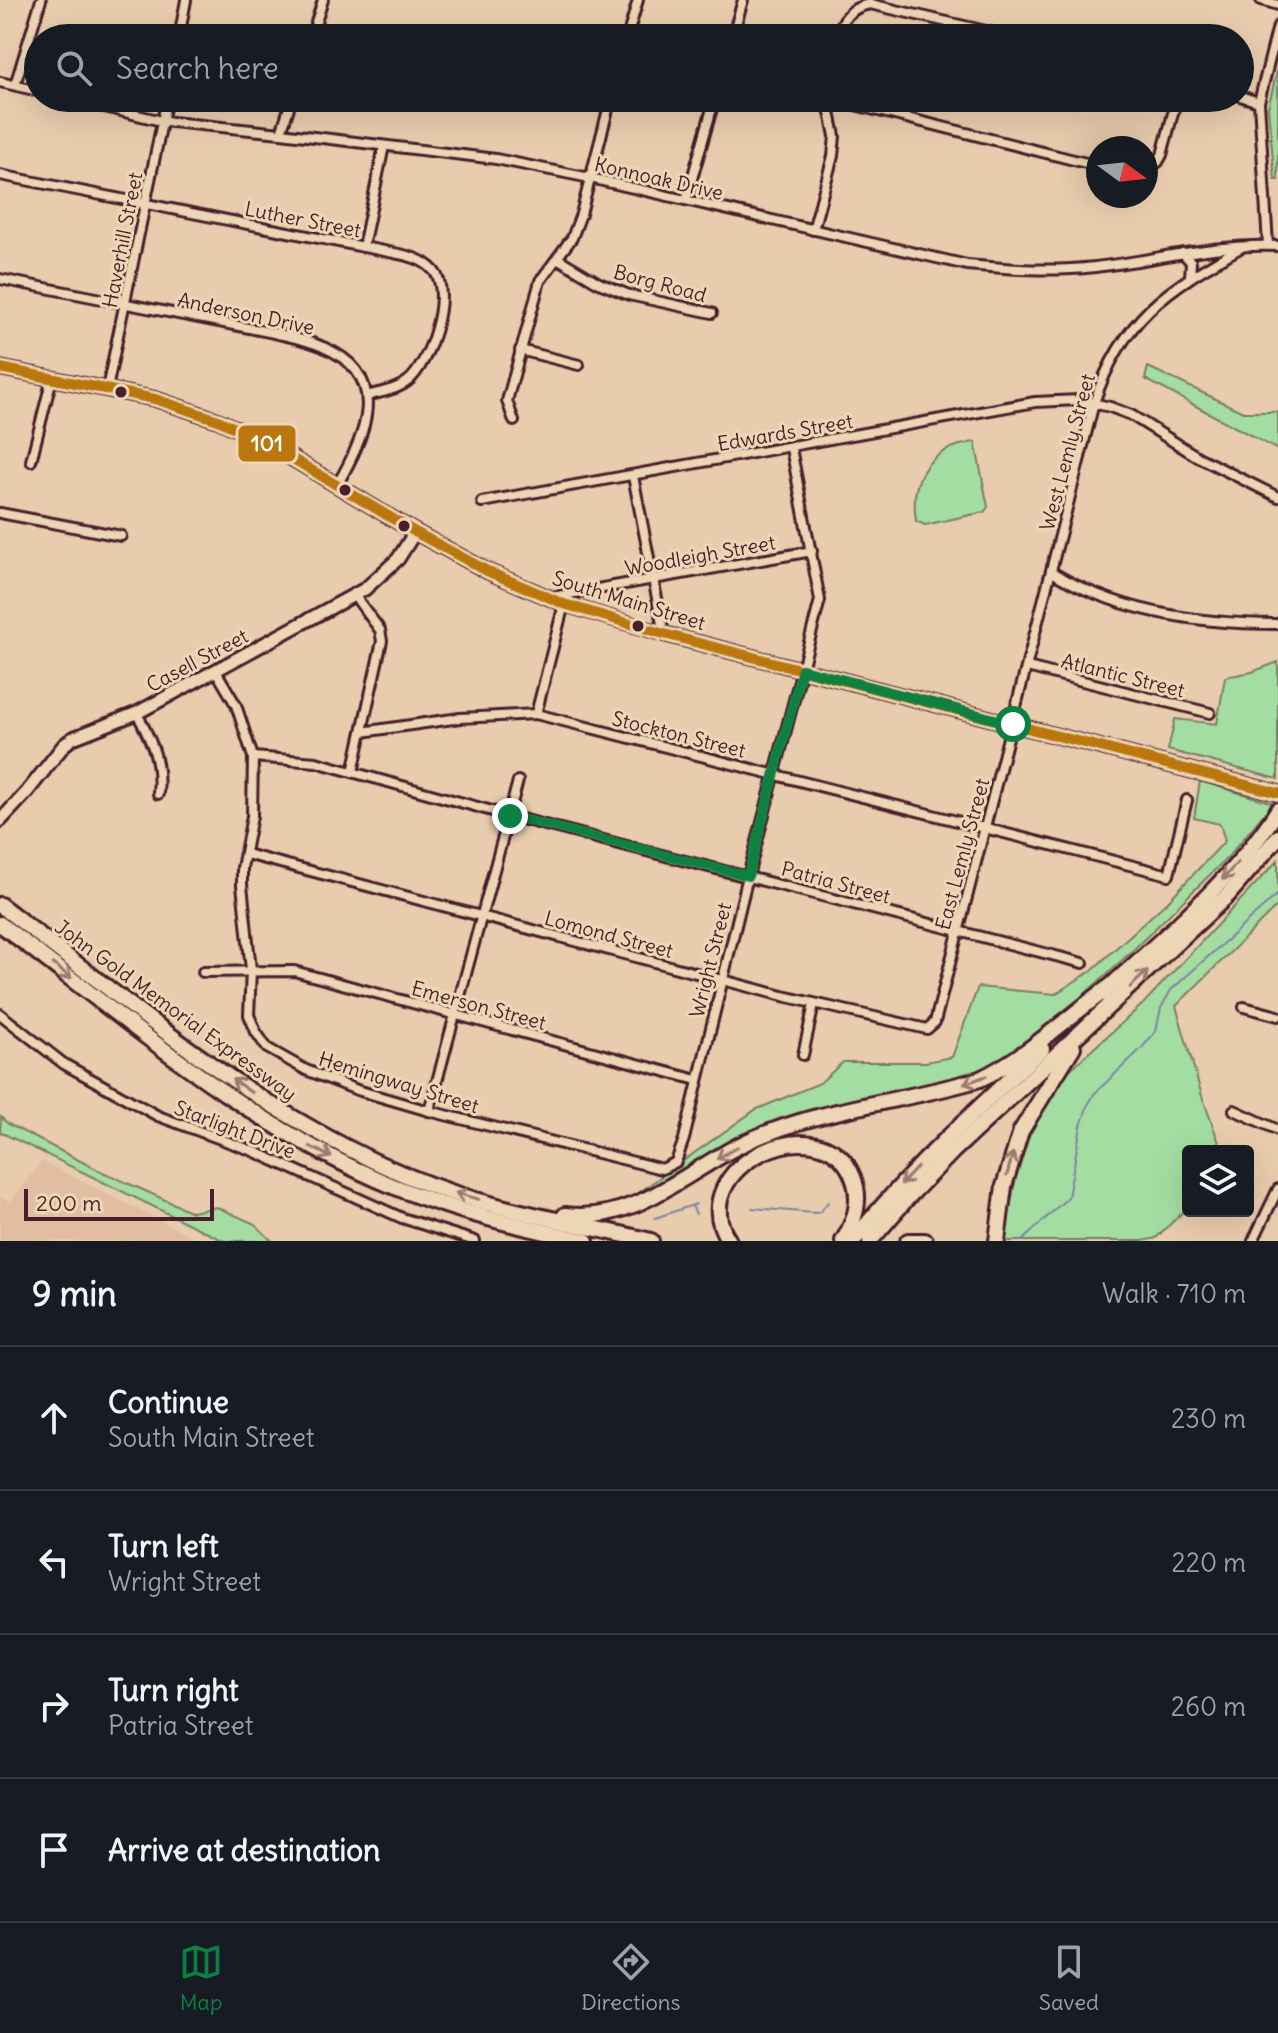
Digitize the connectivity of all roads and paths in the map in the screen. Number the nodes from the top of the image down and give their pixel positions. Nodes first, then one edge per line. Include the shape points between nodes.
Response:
1 (41, 0) edge
2 (186, 0) edge
3 (323, 0) edge
4 (638, 0) edge
5 (743, 0) edge
6 (1261, 0) edge
7 (1278, 5) edge
8 (34, 24) edge
9 (182, 24) edge
10 (315, 24) edge
11 (631, 24) edge
12 (736, 24) edge
13 (842, 24) edge
14 (956, 24) edge
15 (1278, 26) edge
16 (24, 56) edge
17 (0, 82) edge
18 (15, 85) junction
19 (24, 87) edge
20 (1254, 100) edge
21 (1259, 102) junction
22 (125, 112) edge
23 (164, 112) edge
24 (288, 112) edge
25 (607, 112) edge
26 (711, 112) edge
27 (830, 112) edge
28 (883, 112) edge
29 (1173, 112) edge
30 (162, 121) junction
31 (281, 133) junction
32 (384, 146) junction
33 (1158, 162) edge
34 (1086, 163) edge
35 (0, 175) edge
36 (590, 178) junction
37 (686, 200) junction
38 (146, 204) junction
39 (813, 230) junction
40 (1268, 245) junction
41 (1278, 246) edge
42 (363, 247) junction
43 (1242, 247) junction
44 (1183, 253) junction
45 (557, 258) junction
46 (1190, 277) junction
47 (0, 279) edge
48 (126, 304) junction
49 (712, 313) dead end
50 (520, 350) junction
51 (579, 365) dead end
52 (0, 368) edge
53 (52, 378) junction
54 (107, 389) junction
55 (367, 396) junction
56 (1094, 403) junction
57 (514, 421) dead end
58 (791, 448) junction
59 (31, 461) dead end
60 (633, 476) junction
61 (337, 485) junction
62 (1278, 497) edge
63 (482, 502) dead end
64 (0, 513) edge
65 (415, 532) junction
66 (121, 536) dead end
67 (812, 551) junction
68 (1052, 572) junction
69 (653, 580) junction
70 (354, 595) junction
71 (547, 598) junction
72 (564, 604) junction
73 (1278, 624) edge
74 (664, 634) junction
75 (1027, 667) junction
76 (802, 669) junction
77 (216, 671) junction
78 (137, 713) junction
79 (1210, 713) dead end
80 (536, 714) junction
81 (1013, 724) junction
82 (362, 732) junction
83 (253, 757) junction
84 (353, 772) junction
85 (774, 775) junction
86 (518, 781) dead end
87 (1274, 792) edge
88 (158, 794) dead end
89 (1187, 800) dead end
90 (1278, 810) edge
91 (510, 816) junction
92 (0, 821) edge
93 (986, 829) junction
94 (1278, 837) edge
95 (246, 854) junction
96 (748, 876) junction
97 (0, 905) edge
98 (483, 918) junction
99 (0, 924) edge
100 (959, 931) junction
101 (1083, 963) dead end
102 (251, 970) junction
103 (203, 972) dead end
104 (722, 980) junction
105 (1108, 988) junction
106 (942, 993) joint
107 (814, 1004) junction
108 (1244, 1007) dead end
109 (0, 1014) edge
110 (456, 1016) junction
111 (1278, 1016) edge
112 (1082, 1032) junction
113 (803, 1055) dead end
114 (697, 1080) junction
115 (1234, 1110) dead end
116 (429, 1111) junction
117 (1278, 1130) edge
118 (673, 1165) joint
119 (1278, 1189) edge
120 (423, 1198) junction
121 (501, 1205) junction
122 (475, 1241) edge
123 (533, 1241) edge
124 (586, 1241) edge
125 (651, 1241) edge
126 (729, 1241) edge
127 (843, 1241) edge
128 (853, 1241) edge
129 (870, 1241) edge
130 (908, 1241) edge
131 (925, 1241) edge
132 (997, 1241) edge
133 (1254, 1241) edge

1 - 8 street
2 - 9 street
3 - 10 street
4 - 11 street
5 - 12 street
6 - 7 street
13 - 14 street via 846,15 870,4
15 - 21 street
16 - 18 street
17 - 18 street
18 - 19 street
20 - 21 street
21 - 40 street
22 - 30 street, Konnoak Drive
23 - 30 street, Haverhill Street
24 - 31 street
25 - 36 street
26 - 37 street
27 - 39 street via 833,156
28 - 34 street
29 - 33 street
30 - 31 street, Konnoak Drive
30 - 38 street, Haverhill Street
31 - 32 street, Konnoak Drive
32 - 36 street, Konnoak Drive via 496,159
32 - 42 street
35 - 38 street, Luther Street
36 - 37 street, Konnoak Drive
36 - 45 street via 572,238
37 - 39 street, Konnoak Drive
38 - 42 street, Luther Street
38 - 48 street, Haverhill Street
39 - 44 street, Konnoak Drive via 967,265 1030,271
40 - 41 street, Konnoak Drive
40 - 43 street, Konnoak Drive
42 - 55 street, Luther Street via 425,263 436,273 441,289 421,367 402,385
43 - 44 street, Konnoak Drive
43 - 46 street, West Lemly Street
44 - 46 street via 1191,262
45 - 49 street, Borg Road via 629,295
45 - 50 street via 540,281
46 - 56 street, West Lemly Street via 1135,324 1105,371
47 - 48 street, Anderson Drive
48 - 54 street, Haverhill Street
48 - 55 street, Anderson Drive via 322,346 355,370
50 - 51 street
50 - 57 street via 507,401
52 - 53 main road, South Main Street
53 - 54 main road, South Main Street
53 - 59 street
54 - 61 main road, South Main Street via 184,408 241,430
55 - 61 street via 362,438
56 - 58 street, Edwards Street via 1035,402
56 - 62 street, Edwards Street via 1131,415 1198,457
56 - 68 street, West Lemly Street
58 - 60 street, Edwards Street
58 - 67 street, Wright Street
60 - 63 street, Edwards Street
60 - 69 street
61 - 65 main road, South Main Street
64 - 66 street
65 - 70 street, Casell Street via 398,559
65 - 71 main road, South Main Street
67 - 69 street, Woodleigh Street
67 - 76 street, Wright Street via 820,600
68 - 73 street via 1147,611
68 - 75 street, West Lemly Street
69 - 71 street, Woodleigh Street
69 - 74 street
70 - 77 street, Casell Street
70 - 82 street via 380,630 382,641
71 - 72 main road, South Main Street
72 - 74 main road, South Main Street
72 - 80 street
74 - 76 main road, South Main Street
75 - 79 street, Atlantic Street
75 - 81 street, West Lemly Street
76 - 81 main road, South Main Street
76 - 85 street, Wright Street
77 - 78 street, Casell Street
77 - 83 street, Hemingway Street via 236,705
78 - 88 street via 155,747
78 - 92 street, Casell Street via 64,745
80 - 82 street, Stockton Street
80 - 85 street, Stockton Street
81 - 87 main road, South Main Street
81 - 93 street, East Lemly Street
82 - 84 street
83 - 84 street, Patria Street via 316,762
83 - 95 street, Hemingway Street
84 - 91 street, Patria Street
85 - 93 street, Stockton Street
85 - 96 street, Wright Street
86 - 91 street
89 - 93 street, Stockton Street via 1169,875
90 -> 105 highway via 1215,887
91 - 96 street, Patria Street
91 - 98 street
93 - 100 street, East Lemly Street
112 -> 94 highway via 1228,895
95 - 98 street, Lomond Street
95 - 102 street, Hemingway Street via 242,885
96 - 100 street, Patria Street
96 - 104 street, Wright Street
121 -> 97 highway, John Gold Memorial Expressway via 412,1178 302,1125 204,1060
98 - 104 street, Lomond Street
98 - 110 street
99 -> 120 highway, John Gold Memorial Expressway via 256,1115 346,1165
100 - 101 street, Patria Street
100 - 106 street, East Lemly Street
102 - 103 street, Emerson Street
102 - 110 street, Emerson Street via 294,971
102 - 116 street, Hemingway Street via 249,1015 267,1048 306,1070
104 - 107 street, Lomond Street
104 - 114 street, Wright Street
105 -> 121 highway via 1023,1054 980,1079 774,1129 658,1195 618,1210 572,1216
105 -> 128 highway via 941,1142
106 - 107 street, Lomond Street via 935,1022 927,1029
107 - 113 street
108 - 111 street
109 - 122 street, Starlight Drive via 64,1064 158,1116 267,1157 402,1218
110 - 114 street, Emerson Street
110 - 116 street
112 - 129 highway via 952,1152
132 -> 112 highway via 1004,1186 1021,1131
114 - 118 street, Wright Street
115 - 117 street
116 - 118 street, Hemingway Street via 644,1167
119 - 133 street
120 - 123 highway
120 - 124 highway, John Gold Memorial Expressway
121 - 125 highway, John Gold Memorial Expressway
126 - 127 highway via 720,1210 730,1177 759,1153 802,1143 827,1149 851,1173 857,1208
130 - 131 highway

